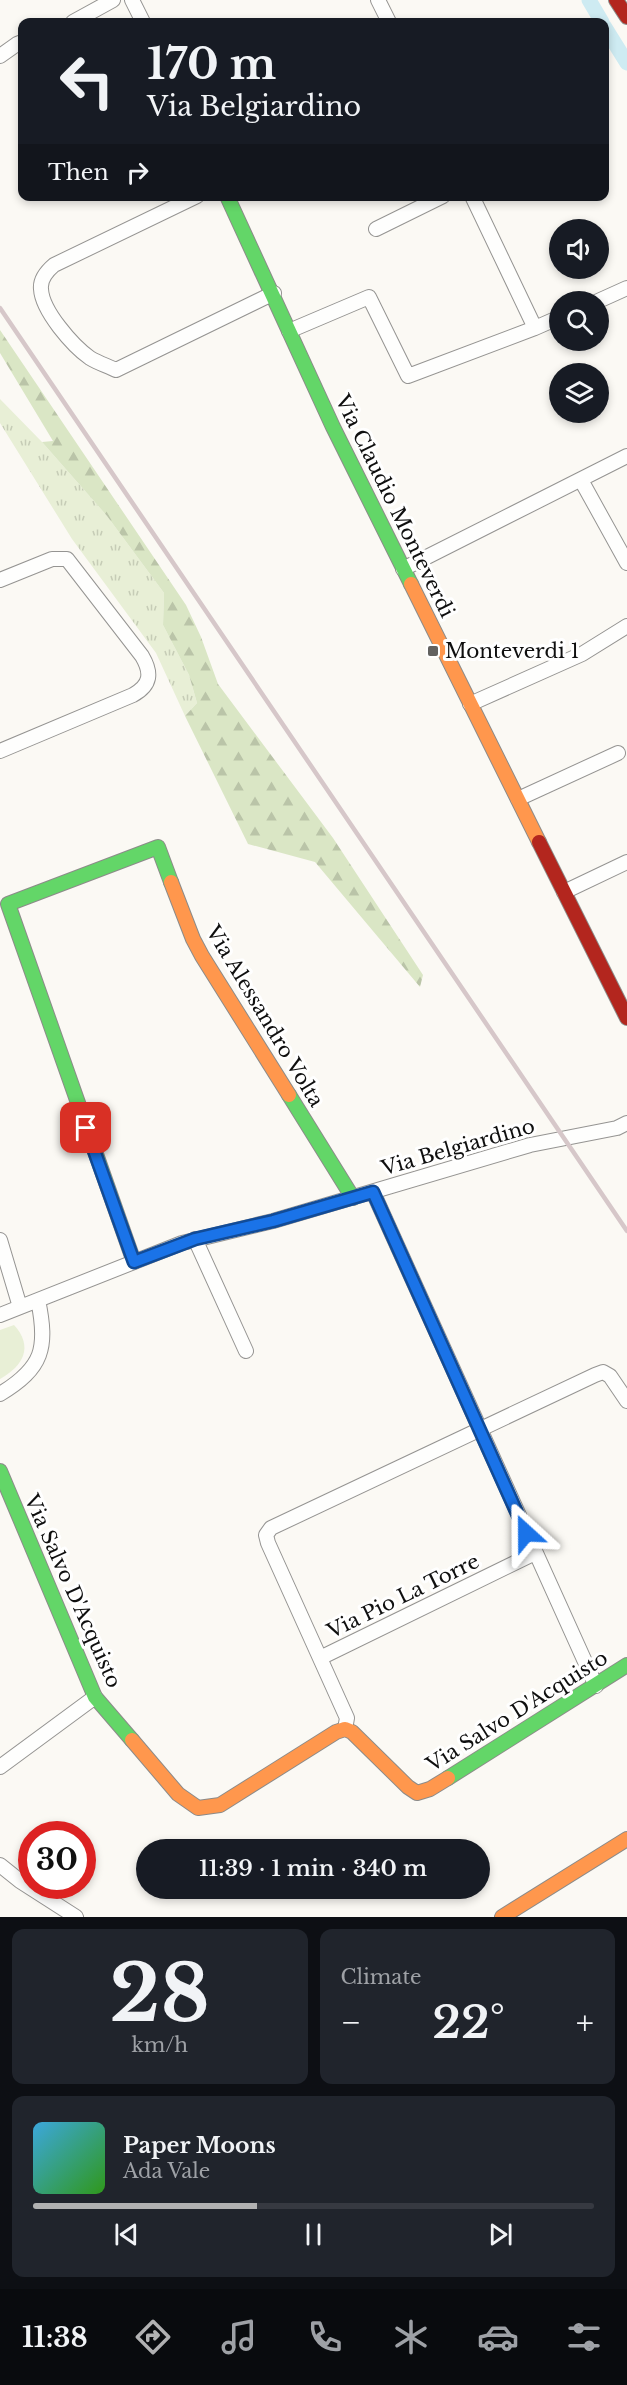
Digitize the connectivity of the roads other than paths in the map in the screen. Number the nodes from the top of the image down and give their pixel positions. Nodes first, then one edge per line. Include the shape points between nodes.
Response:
1 (113, 0) edge
2 (132, 0) edge
3 (378, 0) edge
4 (616, 0) edge
5 (627, 17) edge
6 (80, 18) edge
7 (141, 18) edge
8 (387, 18) edge
9 (18, 43) edge
10 (0, 56) edge
11 (187, 201) edge
12 (229, 201) edge
13 (433, 201) edge
14 (474, 201) edge
15 (376, 229) dead end
16 (627, 288) edge
17 (274, 293) junction
18 (609, 296) edge
19 (549, 322) edge
20 (535, 328) junction
21 (289, 331) junction
22 (627, 456) edge
23 (581, 480) junction
24 (627, 563) edge
25 (403, 569) junction
26 (0, 580) edge
27 (627, 626) edge
28 (470, 704) junction
29 (0, 751) edge
30 (618, 753) dead end
31 (518, 799) junction
32 (627, 862) edge
33 (564, 892) junction
34 (627, 1018) edge
35 (624, 1127) edge
36 (373, 1192) junction
37 (353, 1198) junction
38 (195, 1239) junction
39 (0, 1240) edge
40 (134, 1262) junction
41 (38, 1300) junction
42 (20, 1307) junction
43 (0, 1315) edge
44 (246, 1351) dead end
45 (0, 1394) edge
46 (627, 1401) edge
47 (479, 1428) junction
48 (0, 1471) edge
49 (535, 1554) junction
50 (320, 1658) junction
51 (627, 1665) edge
52 (596, 1686) junction
53 (95, 1696) junction
54 (345, 1729) junction
55 (0, 1767) edge
56 (627, 1839) edge
57 (0, 1865) edge
58 (76, 1917) edge
59 (502, 1917) edge

1 - 6 street
2 - 7 street
3 - 8 street
4 - 5 main road
9 - 10 street
11 - 17 street via 46,272 40,287 42,297 70,342 91,359 116,370
12 - 17 main road, Via Claudio Monteverdi
13 - 15 street
14 - 20 street
16 - 18 street
17 - 21 main road, Via Claudio Monteverdi
19 - 20 street
20 - 21 street via 408,376 369,297
21 - 25 main road, Via Claudio Monteverdi
22 - 23 street
23 - 24 street
23 - 25 street
25 - 28 main road, Via Claudio Monteverdi
26 - 29 street via 52,559 67,559 142,656 149,677 147,684 133,695
27 - 28 street via 582,654
28 - 31 main road, Via Claudio Monteverdi
30 - 31 street
31 - 33 main road, Via Claudio Monteverdi
32 - 33 street
33 - 34 main road, Via Claudio Monteverdi
35 - 36 street, Via Belgiardino via 530,1145
36 - 37 street, Via Belgiardino
36 - 47 street
37 - 38 street, Via Belgiardino
37 - 40 main road, Via Alessandro Volta via 202,956 158,847 8,904
38 - 40 street, Via Belgiardino
38 - 44 street
39 - 42 street
40 - 41 street, Via Belgiardino
41 - 42 street, Via Belgiardino
41 - 45 street via 44,1337 39,1360 25,1377
42 - 43 street, Via Belgiardino
46 - 47 street via 603,1372
47 - 49 street
47 - 50 street via 271,1528 266,1535
48 - 53 main road, Via Salvo D'Acquisto
49 - 50 street, Via Pio La Torre
49 - 52 street
50 - 54 street via 347,1718
51 - 52 main road, Via Salvo D'Acquisto
52 - 54 main road, Via Salvo D'Acquisto via 430,1789 417,1792
53 - 54 main road, Via Salvo D'Acquisto via 178,1794 198,1808 220,1805
53 - 55 street
56 - 59 main road
57 - 58 street

